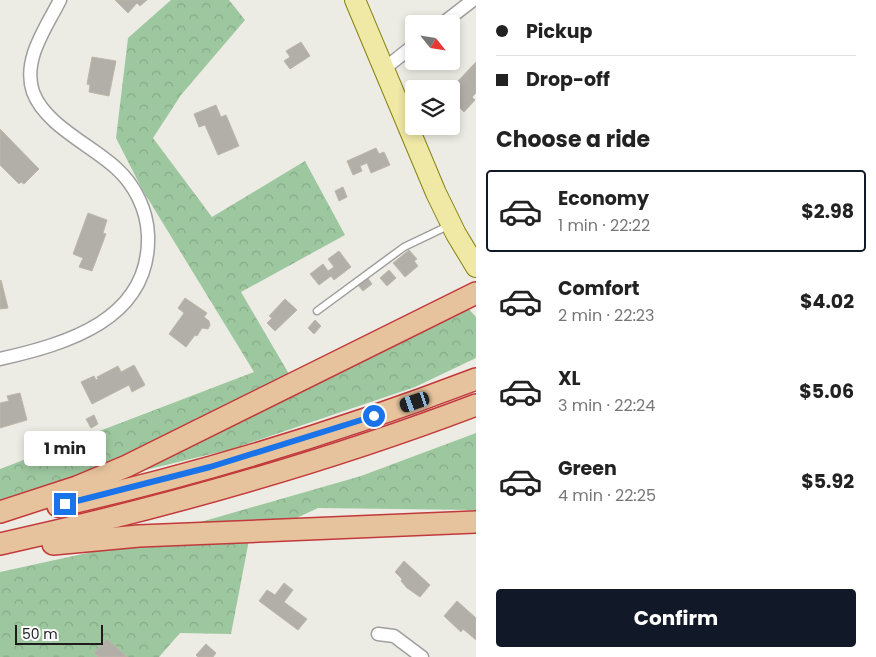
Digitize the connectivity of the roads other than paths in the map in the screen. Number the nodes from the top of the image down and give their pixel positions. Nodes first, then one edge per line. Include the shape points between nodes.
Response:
1 (60, 0) edge
2 (355, 0) edge
3 (472, 0) edge
4 (453, 15) edge
5 (405, 53) edge
6 (384, 69) junction
7 (451, 225) junction
8 (476, 267) edge
9 (476, 293) edge
10 (317, 311) dead end
11 (0, 360) edge
12 (476, 379) edge
13 (476, 405) edge
14 (0, 512) edge
15 (0, 518) edge
16 (476, 522) edge
17 (0, 546) edge
18 (378, 634) dead end
19 (422, 657) edge

1 - 11 street via 34,53 30,78 32,90 46,113 116,168 137,194 146,220 146,260 133,292 111,316 67,340
2 - 6 main road
3 - 4 street
5 - 6 street
6 - 7 main road
7 - 8 main road
7 - 10 lane via 404,246
9 - 14 highway via 127,466 77,487
12 - 15 highway via 291,443 127,490
13 - 17 highway via 339,454 215,491
16 - 17 highway via 138,536
18 - 19 street via 394,636

